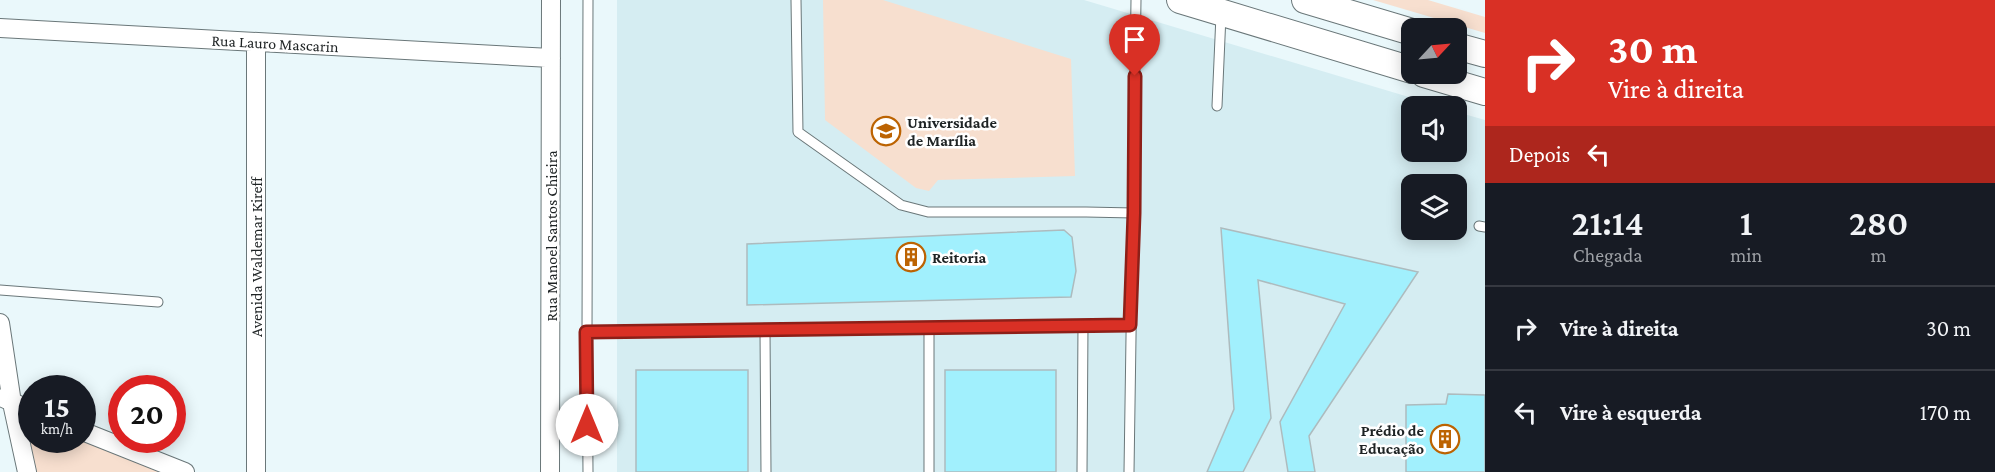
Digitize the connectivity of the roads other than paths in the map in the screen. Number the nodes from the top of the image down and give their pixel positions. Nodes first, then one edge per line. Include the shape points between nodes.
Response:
1 (551, 0) edge
2 (588, 0) edge
3 (796, 0) edge
4 (1136, 0) edge
5 (1180, 0) edge
6 (1305, 0) edge
7 (1221, 13) junction
8 (0, 28) edge
9 (1401, 29) edge
10 (256, 42) junction
11 (1467, 49) edge
12 (1485, 54) edge
13 (551, 58) junction
14 (1401, 67) edge
15 (1458, 84) edge
16 (1485, 92) edge
17 (1217, 106) dead end
18 (1134, 213) junction
19 (0, 290) edge
20 (158, 302) dead end
21 (0, 323) edge
22 (1083, 325) junction
23 (1130, 325) junction
24 (929, 327) junction
25 (765, 330) junction
26 (586, 332) junction
27 (6, 400) edge
28 (96, 437) edge
29 (27, 472) edge
30 (185, 472) edge
31 (256, 472) edge
32 (550, 472) edge
33 (588, 472) edge
34 (766, 472) edge
35 (930, 472) edge
36 (1082, 472) edge
37 (1129, 472) edge

1 - 13 street, Rua Manoel Santos Chieira
2 - 26 lane
3 - 18 lane via 798,132 901,205 928,212
4 - 18 lane
5 - 7 main road
6 - 9 main road
7 - 14 main road
7 - 17 lane
8 - 10 street, Rua Lauro Mascarin
10 - 13 street, Rua Lauro Mascarin
10 - 31 street, Avenida Waldemar Kireff
11 - 12 main road
13 - 32 street, Rua Manoel Santos Chieira
15 - 16 main road
18 - 23 lane
19 - 20 lane
21 - 27 street
22 - 23 lane
22 - 24 lane
22 - 36 lane
23 - 37 lane
24 - 25 lane
24 - 35 lane
25 - 26 lane
25 - 34 lane
26 - 33 lane
27 - 29 street
28 - 30 street

